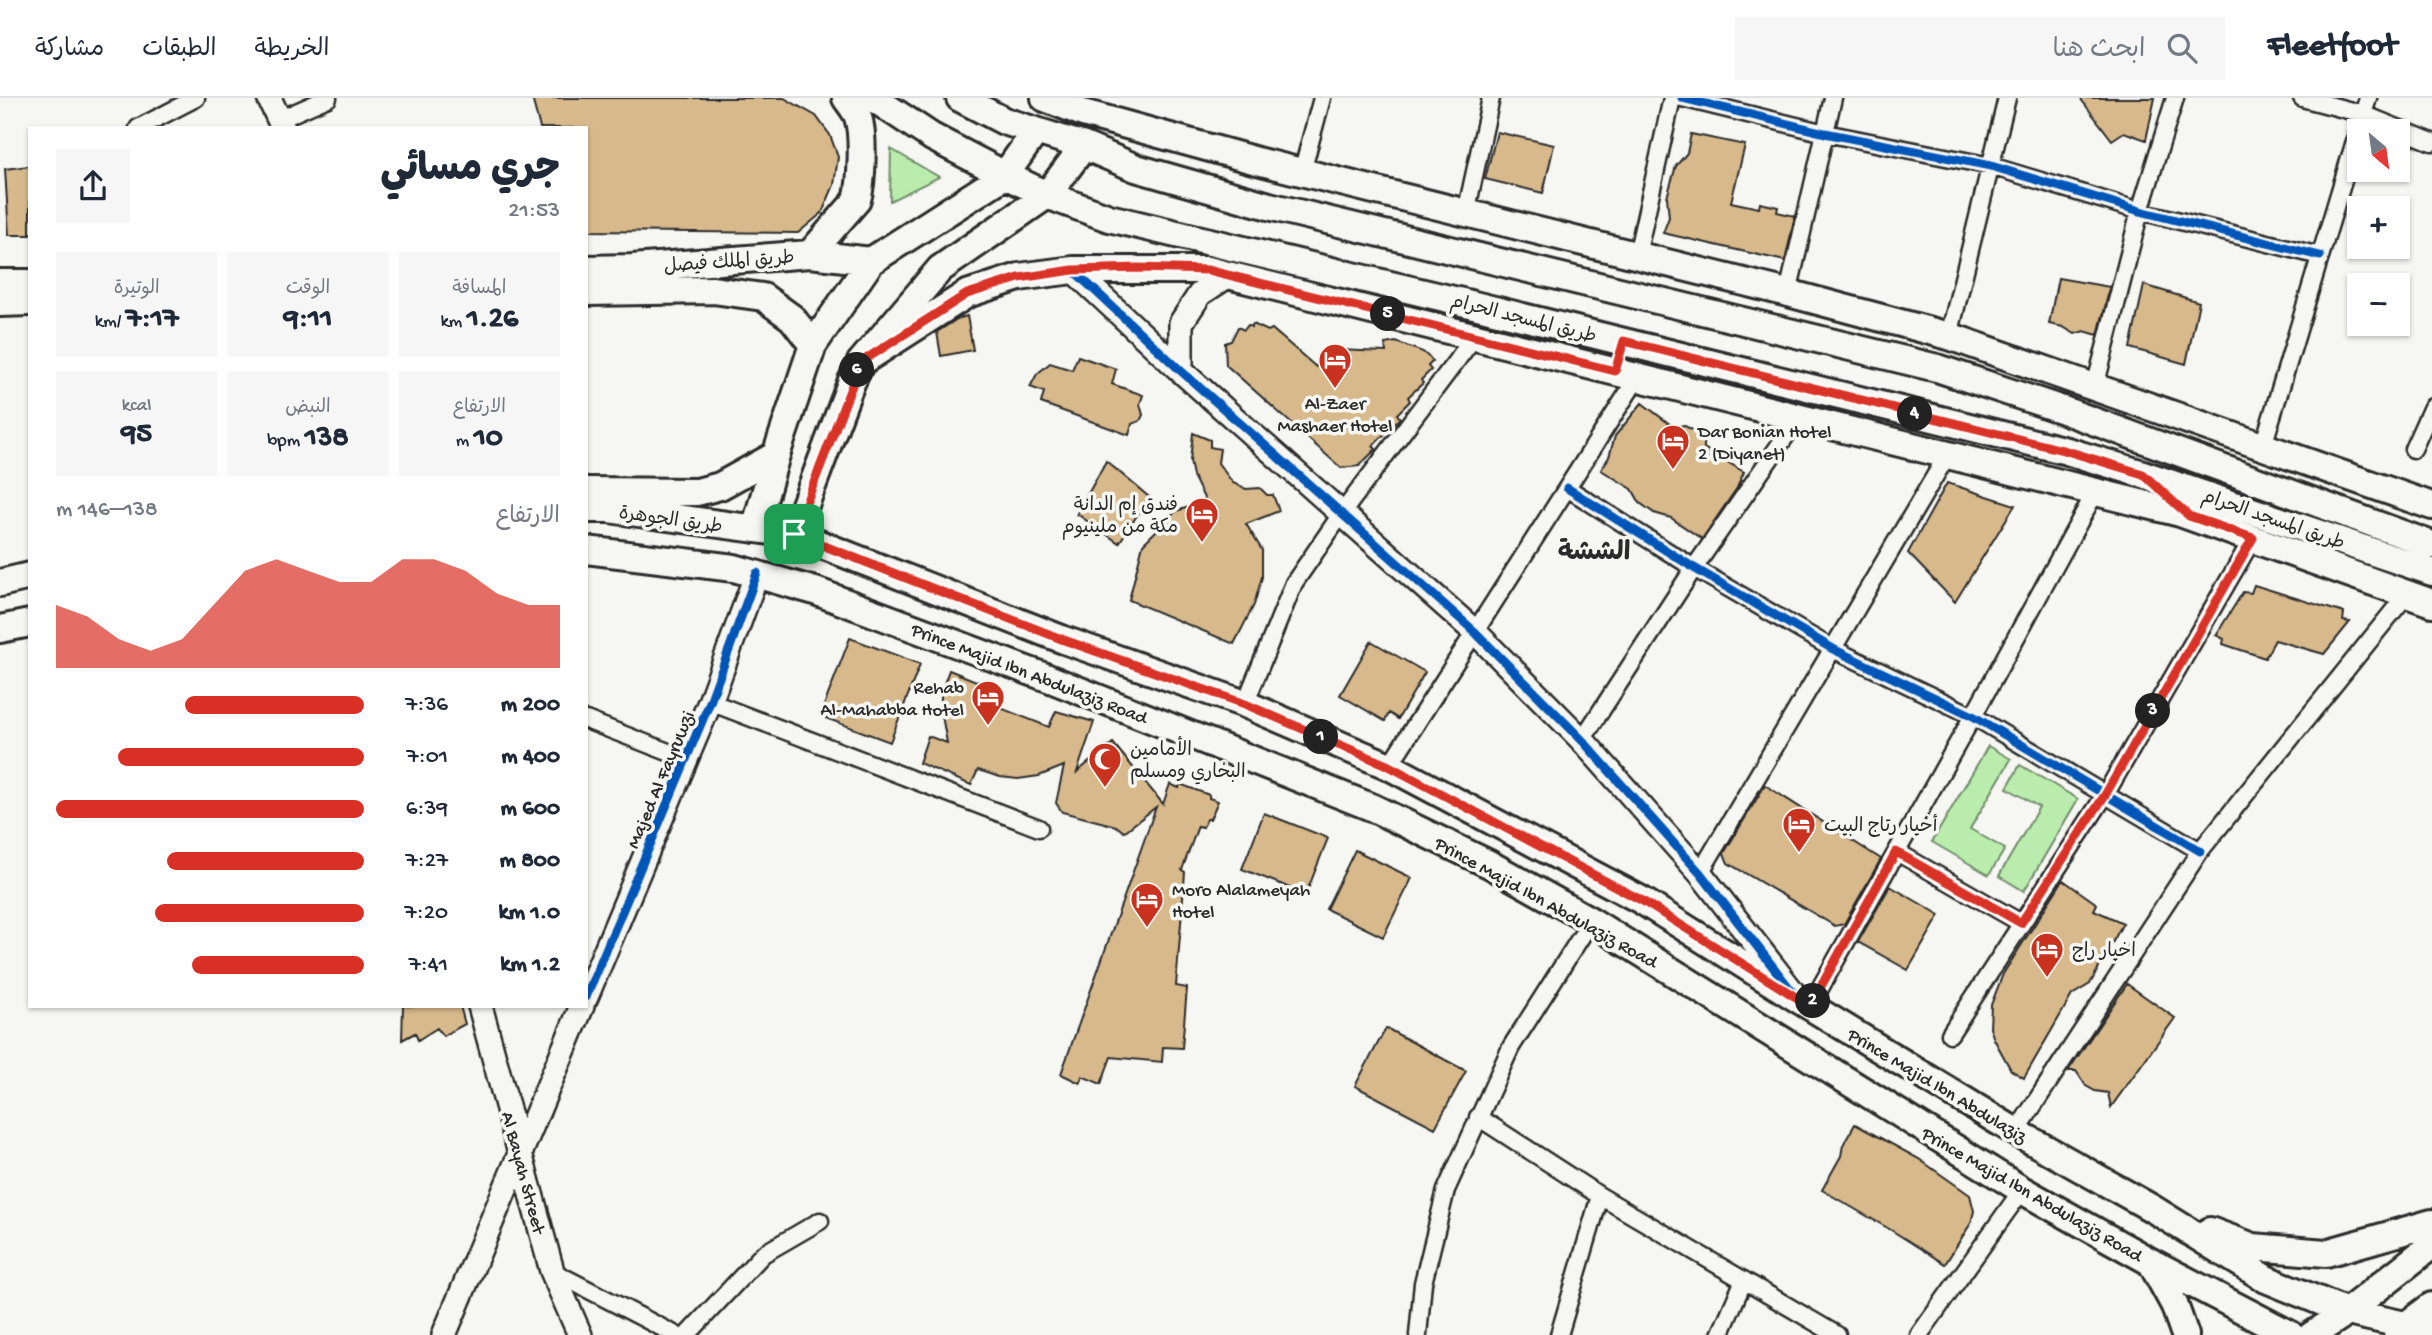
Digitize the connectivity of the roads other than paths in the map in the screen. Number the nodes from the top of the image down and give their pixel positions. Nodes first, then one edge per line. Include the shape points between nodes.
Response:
1 (196, 98) edge
2 (328, 98) edge
3 (846, 98) edge
4 (873, 98) edge
5 (961, 98) edge
6 (1045, 98) edge
7 (1322, 98) edge
8 (1491, 98) edge
9 (1672, 98) edge
10 (1682, 98) edge
11 (1833, 98) edge
12 (2007, 98) edge
13 (2175, 98) edge
14 (2301, 98) edge
15 (2365, 106) edge
16 (277, 115) edge
17 (142, 126) edge
18 (1036, 131) junction
19 (1825, 133) junction
20 (2432, 142) edge
21 (1084, 146) junction
22 (1991, 166) junction
23 (1302, 172) junction
24 (1005, 175) junction
25 (1047, 195) junction
26 (2140, 211) junction
27 (1466, 213) junction
28 (810, 254) junction
29 (1637, 255) junction
30 (2320, 256) junction
31 (871, 261) junction
32 (588, 269) edge
33 (1073, 270) junction
34 (1229, 275) junction
35 (0, 283) edge
36 (28, 283) edge
37 (588, 292) edge
38 (1788, 293) junction
39 (28, 302) edge
40 (0, 303) edge
41 (1475, 336) junction
42 (1949, 336) junction
43 (1624, 341) junction
44 (813, 345) junction
45 (861, 362) junction
46 (1181, 371) junction
47 (1626, 374) junction
48 (2095, 387) junction
49 (2432, 407) edge
50 (1799, 417) junction
51 (2188, 420) junction
52 (2118, 431) junction
53 (2263, 446) junction
54 (2413, 449) dead end
55 (1948, 454) junction
56 (776, 455) junction
57 (2143, 474) junction
58 (1567, 488) junction
59 (588, 491) edge
60 (2096, 491) junction
61 (2432, 506) edge
62 (588, 509) edge
63 (1342, 513) junction
64 (2189, 516) junction
65 (755, 529) junction
66 (794, 534) junction
67 (2253, 538) junction
68 (2432, 545) edge
69 (588, 551) edge
70 (1694, 568) junction
71 (2432, 572) edge
72 (757, 573) junction
73 (28, 576) edge
74 (0, 583) edge
75 (2407, 594) junction
76 (2432, 603) edge
77 (28, 623) edge
78 (0, 629) edge
79 (1474, 631) junction
80 (1064, 640) junction
81 (1833, 649) junction
82 (1048, 678) junction
83 (710, 702) junction
84 (1245, 704) junction
85 (1973, 716) junction
86 (588, 721) edge
87 (1582, 740) junction
88 (686, 759) junction
89 (1389, 766) junction
90 (2105, 795) junction
91 (1040, 828) dead end
92 (2200, 851) junction
93 (1896, 852) junction
94 (1700, 873) junction
95 (1591, 921) junction
96 (2021, 923) junction
97 (589, 983) edge
98 (1804, 1003) junction
99 (481, 1008) edge
100 (581, 1008) edge
101 (1950, 1034) dead end
102 (1478, 1117) junction
103 (2016, 1132) junction
104 (520, 1155) junction
105 (2022, 1190) junction
106 (1601, 1196) junction
107 (2153, 1209) junction
108 (820, 1221) dead end
109 (2432, 1223) edge
110 (2432, 1245) edge
111 (2151, 1262) junction
112 (552, 1270) junction
113 (1744, 1280) junction
114 (2432, 1306) edge
115 (2347, 1312) junction
116 (2398, 1331) edge
117 (2432, 1331) edge
118 (444, 1335) edge
119 (580, 1335) edge
120 (676, 1335) edge
121 (687, 1335) edge
122 (1418, 1335) edge
123 (1559, 1335) edge
124 (1720, 1335) edge
125 (1837, 1335) edge
126 (1919, 1335) edge
127 (2185, 1335) edge
128 (2291, 1335) edge
129 (2312, 1335) edge

1 - 17 street
2 - 16 street
3 - 28 main road via 858,117 860,189 857,200
4 - 24 main road, طريق المسجد الحرام via 932,137
5 - 18 main road, طريق المسجد الحرام via 1004,121
6 - 23 main road via 1083,113
7 - 23 street
8 - 27 street
9 - 29 street
10 - 19 street
11 - 19 street
12 - 22 street
13 - 26 street
14 - 15 street
15 - 20 street
15 - 30 street
18 - 21 main road, طريق المسجد الحرام
18 - 24 main road
19 - 22 street
19 - 38 street
21 - 25 main road
21 - 52 main road, طريق المسجد الحرام via 1136,168 1269,206 1937,368
22 - 26 street
22 - 42 street
23 - 27 main road
24 - 25 main road, طريق المسجد الحرام
24 - 31 main road
25 - 43 main road, طريق المسجد الحرام via 1109,218
25 - 45 main road via 940,269
26 - 30 street
26 - 48 street
27 - 29 main road
28 - 31 main road, طريق الملك فيصل
28 - 32 main road, طريق الملك فيصل
29 - 38 main road
30 - 53 street
31 - 44 main road
33 - 34 main road via 1208,270
33 - 45 main road via 1019,278 967,294
33 - 46 street
34 - 41 main road
34 - 46 street via 1199,294 1181,323
35 - 36 main road
37 - 44 main road, طريق الملك فيصل via 713,290 763,297 792,318
38 - 42 main road
39 - 40 main road
41 - 47 main road
41 - 63 street
42 - 48 main road
43 - 47 main road
43 - 57 main road, طريق المسجد الحرام
44 - 56 main road
45 - 66 main road
46 - 63 street
47 - 50 main road
47 - 58 street
48 - 51 main road
49 - 54 street
50 - 55 main road
50 - 70 street
51 - 52 main road
51 - 53 main road
52 - 68 main road, طريق المسجد الحرام
53 - 61 main road
55 - 60 main road
55 - 81 street
56 - 59 main road via 720,486 697,492
56 - 65 main road
57 - 64 main road
57 - 71 main road, طريق المسجد الحرام
58 - 70 street
58 - 79 street
60 - 64 main road
60 - 85 street
62 - 65 main road, طريق الجوهرة
63 - 79 street
63 - 84 street via 1294,583
64 - 67 main road
65 - 66 main road, Prince Majid Ibn Abdulaziz
66 - 80 main road, Prince Majid Ibn Abdulaziz
67 - 75 main road
67 - 90 street
69 - 72 main road, Prince Majid Ibn Abdulaziz Road
70 - 81 street
70 - 87 street
72 - 82 main road, Prince Majid Ibn Abdulaziz Road
72 - 83 street, Majed Al Fayruwzi
73 - 74 main road
75 - 76 main road
75 - 92 street
77 - 78 main road
79 - 87 street
79 - 89 street
80 - 82 main road
80 - 84 main road, Prince Majid Ibn Abdulaziz
81 - 85 street
81 - 94 street
82 - 95 main road, Prince Majid Ibn Abdulaziz Road via 1371,807 1489,864
83 - 88 street, Majed Al Fayruwzi
83 - 91 street
84 - 89 main road, Prince Majid Ibn Abdulaziz
85 - 90 street
85 - 93 street
86 - 88 street
87 - 94 street
88 - 97 street, Majed Al Fayruwzi
89 - 98 main road, Prince Majid Ibn Abdulaziz via 1641,900
90 - 92 street
90 - 96 street
92 - 103 street
93 - 96 street
93 - 98 street
94 - 98 street
95 - 102 street via 1511,1047
95 - 105 main road, Prince Majid Ibn Abdulaziz Road
96 - 101 street
98 - 103 main road, Prince Majid Ibn Abdulaziz
99 - 104 street, Al Bayah Street
100 - 104 street
102 - 106 street
102 - 122 street via 1446,1190 1423,1283
103 - 107 main road, Prince Majid Ibn Abdulaziz
104 - 112 street, Al Bayah Street
104 - 118 street
105 - 111 main road, Prince Majid Ibn Abdulaziz Road
105 - 126 street
106 - 113 street
106 - 123 street
107 - 109 main road via 2253,1247 2326,1253
107 - 115 main road, Prince Majid Ibn Abdulaziz via 2266,1279
108 - 121 street via 763,1254
110 - 115 main road
111 - 127 main road
111 - 128 main road, Prince Majid Ibn Abdulaziz Road
112 - 119 street, Al Bayah Street
112 - 120 street
113 - 124 street
113 - 125 street
114 - 116 main road
115 - 116 main road, Prince Majid Ibn Abdulaziz
115 - 129 main road
116 - 117 main road, Prince Majid Ibn Abdulaziz

